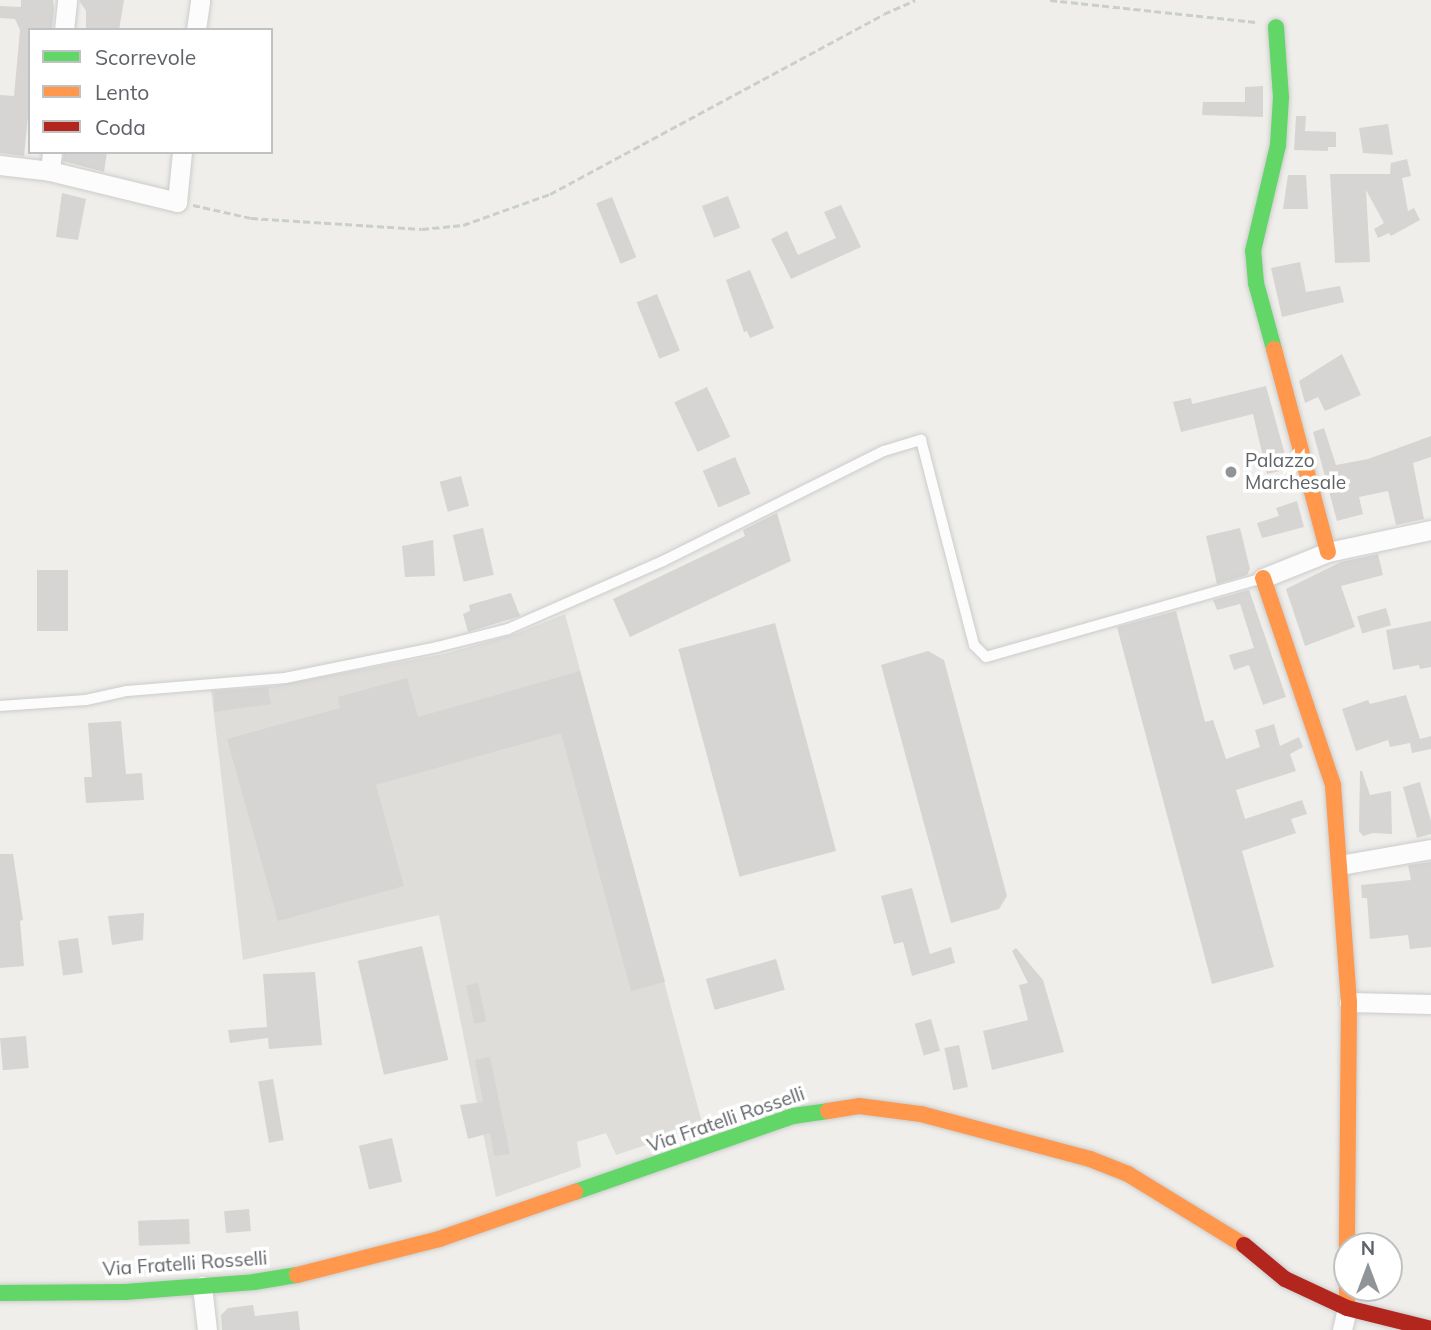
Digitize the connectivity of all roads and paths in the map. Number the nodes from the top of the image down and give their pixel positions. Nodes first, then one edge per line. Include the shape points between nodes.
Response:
1 (67, 0) edge
2 (200, 0) edge
3 (915, 0) edge
4 (1050, 0) edge
5 (1276, 27) joint
6 (64, 28) edge
7 (196, 28) edge
8 (182, 154) edge
9 (51, 162) edge
10 (0, 165) edge
11 (177, 202) junction
12 (1431, 530) edge
13 (1328, 552) junction
14 (1263, 578) junction
15 (0, 706) edge
16 (1431, 849) edge
17 (1340, 865) junction
18 (1349, 1002) junction
19 (1431, 1004) edge
20 (1347, 1232) edge
21 (202, 1286) junction
22 (0, 1293) edge
23 (1347, 1302) edge
24 (1347, 1308) junction
25 (1431, 1329) edge
26 (207, 1330) edge
27 (1342, 1330) edge

1 - 6 street
2 - 7 street
3 - 11 path via 550,194 463,225 422,229 251,218
4 - 5 path
5 - 13 main road via 1281,97 1278,145 1253,251 1256,283
8 - 11 street
9 - 10 street
9 - 11 street
12 - 13 street
13 - 14 street
14 - 15 lane via 986,657 974,645 921,440 884,451 663,561 508,629 285,678
14 - 17 main road via 1333,785
16 - 17 street
17 - 18 main road
18 - 19 street
18 - 20 main road
21 - 22 main road, Via Fratelli Rosselli
21 - 24 main road, Via Fratelli Rosselli via 254,1282 359,1261 605,1184 793,1116 859,1106 921,1114 1090,1159 1128,1174 1236,1239 1285,1279
21 - 26 street
23 - 24 main road
24 - 25 main road, Via Fratelli Rosselli
24 - 27 street

